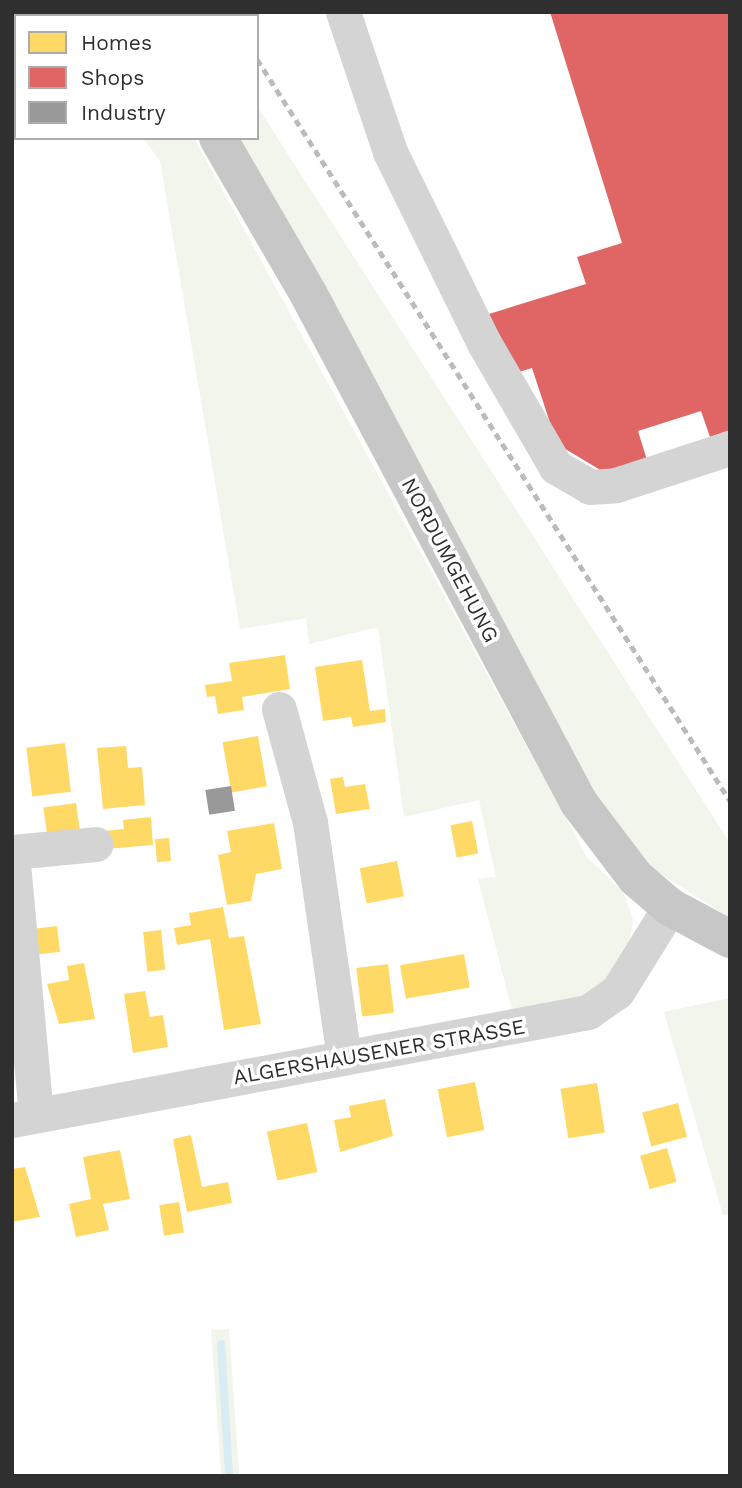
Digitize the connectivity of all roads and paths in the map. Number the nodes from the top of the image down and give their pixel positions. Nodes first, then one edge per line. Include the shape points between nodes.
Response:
1 (343, 12) edge
2 (219, 140) edge
3 (730, 449) edge
4 (279, 709) dead end
5 (96, 844) dead end
6 (12, 852) edge
7 (670, 907) junction
8 (730, 939) edge
9 (344, 1058) junction
10 (24, 1118) edge

1 - 3 street via 390,152 484,343 556,467 590,487 616,485
2 - 7 main road, NORDUMGEHUNG via 309,295 579,803 636,878
4 - 9 street via 313,835
5 - 6 street, ALGERSHAUSENER STRASSE
6 - 10 street, ALGERSHAUSENER STRASSE
7 - 8 main road, NORDUMGEHUNG
7 - 9 street, ALGERSHAUSENER STRASSE via 617,992 588,1012
9 - 10 street, ALGERSHAUSENER STRASSE

